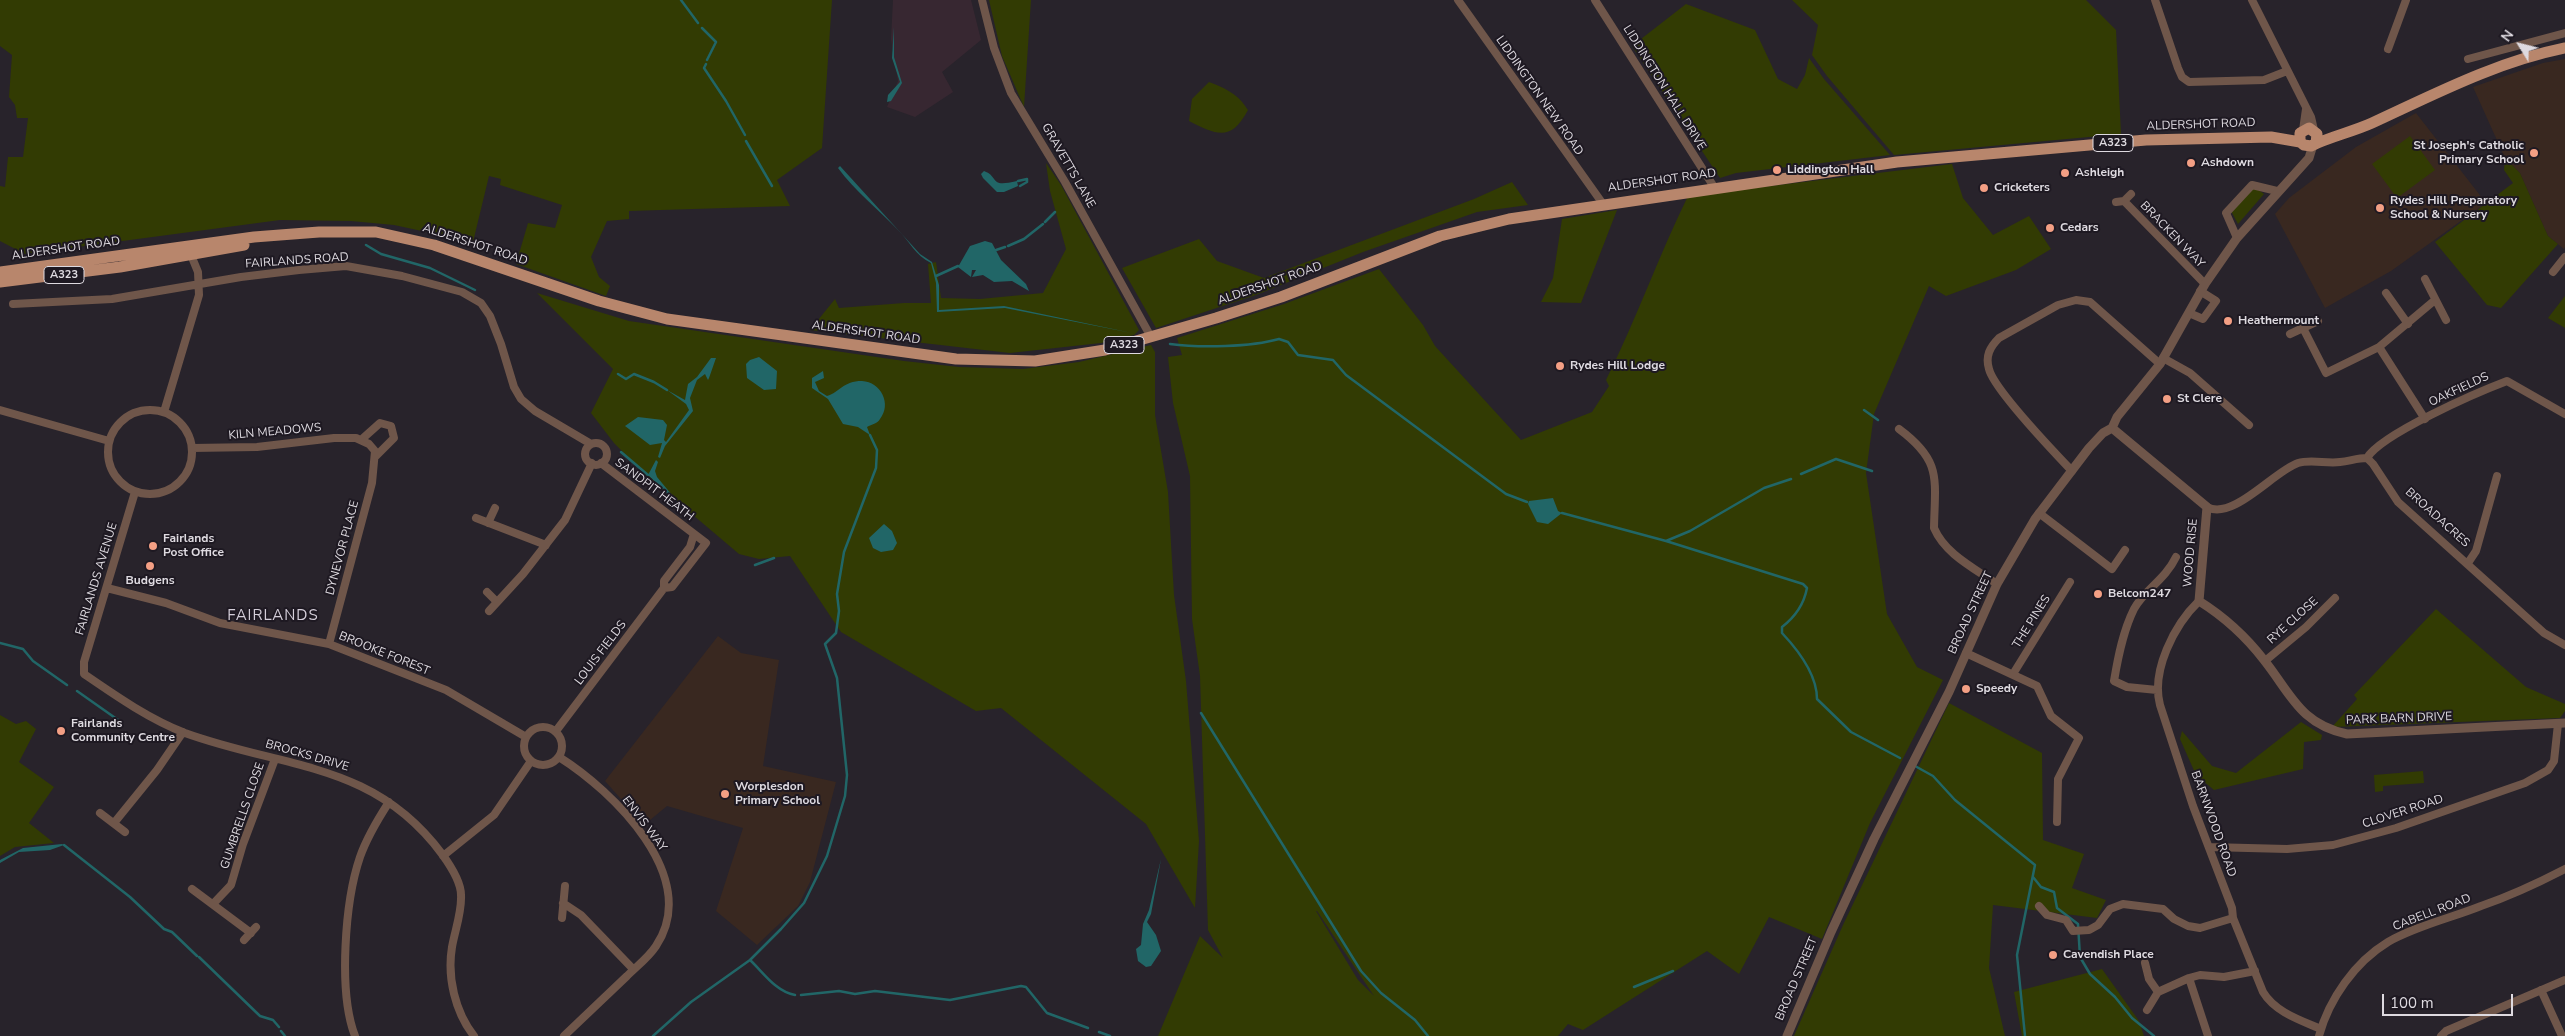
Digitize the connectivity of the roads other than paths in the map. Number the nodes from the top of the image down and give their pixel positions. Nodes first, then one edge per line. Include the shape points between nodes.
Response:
1 (982, 0) edge
2 (1458, 0) edge
3 (1595, 0) edge
4 (2155, 0) edge
5 (2252, 0) edge
6 (2406, 0) edge
7 (2565, 33) edge
8 (2565, 48) edge
9 (2388, 49) dead end
10 (2468, 59) dead end
11 (2287, 71) junction
12 (2308, 137) junction
13 (1714, 187) junction
14 (2277, 191) junction
15 (2130, 194) dead end
16 (1602, 204) junction
17 (285, 236) junction
18 (2237, 238) junction
19 (169, 249) junction
20 (191, 255) junction
21 (2565, 257) edge
22 (0, 272) edge
23 (2553, 272) dead end
24 (2425, 280) dead end
25 (0, 282) edge
26 (200, 284) junction
27 (2203, 288) junction
28 (2386, 293) dead end
29 (2435, 300) junction
30 (13, 304) dead end
31 (2189, 313) junction
32 (2318, 320) dead end
33 (2446, 320) dead end
34 (2408, 324) junction
35 (2303, 328) junction
36 (2290, 334) dead end
37 (1151, 337) junction
38 (2379, 347) junction
39 (2162, 361) junction
40 (0, 410) edge
41 (164, 412) junction
42 (2565, 414) edge
43 (2425, 419) junction
44 (2249, 425) dead end
45 (2112, 428) junction
46 (1898, 429) dead end
47 (360, 440) junction
48 (109, 441) junction
49 (592, 444) junction
50 (192, 448) junction
51 (376, 456) junction
52 (2367, 458) junction
53 (601, 463) junction
54 (592, 464) junction
55 (2072, 471) junction
56 (2497, 476) dead end
57 (135, 492) junction
58 (2207, 506) junction
59 (494, 508) dead end
60 (2039, 513) junction
61 (476, 518) dead end
62 (488, 522) junction
63 (694, 534) junction
64 (546, 545) junction
65 (2125, 550) dead end
66 (2176, 557) dead end
67 (2468, 563) junction
68 (2070, 582) dead end
69 (1997, 584) junction
70 (107, 588) junction
71 (664, 588) junction
72 (487, 592) dead end
73 (2335, 598) dead end
74 (2199, 601) junction
75 (497, 602) junction
76 (489, 611) dead end
77 (329, 644) junction
78 (2565, 645) edge
79 (1966, 653) junction
80 (2265, 661) junction
81 (84, 674) joint
82 (2013, 674) junction
83 (2157, 690) junction
84 (2561, 723) edge
85 (556, 731) junction
86 (183, 732) junction
87 (526, 737) junction
88 (559, 757) junction
89 (275, 759) junction
90 (532, 761) junction
91 (389, 802) junction
92 (100, 813) dead end
93 (2057, 822) dead end
94 (114, 824) junction
95 (126, 832) dead end
96 (2209, 847) junction
97 (443, 856) junction
98 (2565, 869) edge
99 (565, 886) dead end
100 (192, 888) dead end
101 (214, 903) junction
102 (563, 903) junction
103 (2039, 906) dead end
104 (562, 918) dead end
105 (2233, 918) junction
106 (244, 940) dead end
107 (2145, 963) dead end
108 (634, 969) junction
109 (2255, 971) junction
110 (2189, 978) junction
111 (2565, 980) edge
112 (2541, 990) junction
113 (2158, 992) junction
114 (2147, 1010) dead end
115 (2320, 1033) edge
116 (355, 1036) edge
117 (474, 1036) edge
118 (564, 1036) edge
119 (1787, 1036) edge
120 (2208, 1036) edge
121 (2441, 1036) edge
122 (2562, 1036) edge

1 - 37 street, GRAVETTS LANE via 994,48 1011,93
2 - 16 street, LIDDINGTON NEW ROAD
3 - 13 street, LIDDINGTON HALL DRIVE
4 - 11 street via 2178,68 2189,82 2264,80
5 - 11 street
6 - 9 street
7 - 10 street
8 - 12 main road, ALDERSHOT ROAD / A323 via 2485,72 2344,134
11 - 12 street via 2306,109
12 - 13 main road, ALDERSHOT ROAD / A323 via 2146,140 1897,162
12 - 14 street, BROAD STREET via 2304,163
13 - 16 main road, ALDERSHOT ROAD / A323
14 - 18 street, BROAD STREET
14 - 18 street via 2252,186 2226,213
15 - 27 street, BRACKEN WAY via 2120,202
16 - 37 main road, ALDERSHOT ROAD / A323 via 1464,228 1280,297
17 - 19 main road, ALDERSHOT ROAD / A323
17 - 20 main road, ALDERSHOT ROAD / A323
17 - 37 main road, ALDERSHOT ROAD / A323 via 343,231 395,235 457,252 599,302 660,318 956,359 1014,362 1057,358 1105,350
18 - 27 street, BROAD STREET
19 - 20 main road
19 - 22 main road, ALDERSHOT ROAD / A323
20 - 25 main road, ALDERSHOT ROAD / A323
20 - 26 street
21 - 23 street
24 - 29 street
26 - 30 street, FAIRLANDS ROAD via 112,299
26 - 41 street
26 - 49 street, FAIRLANDS ROAD via 346,266 462,292 481,303 490,316 521,400
27 - 31 street, BROAD STREET
27 - 31 street via 2216,301 2203,318
28 - 34 street
29 - 33 street
29 - 34 street
31 - 39 street, BROAD STREET
32 - 35 street
34 - 38 street
35 - 36 street
35 - 38 street via 2326,373
38 - 43 street
39 - 44 street via 2190,373
39 - 45 street, BROAD STREET via 2117,417
39 - 55 street via 2103,312 2083,300 2058,305 1994,343 1988,358 1989,369 1997,384
40 - 48 street
41 - 48 street via 147,410 130,415 117,426
41 - 50 street via 183,426
42 - 43 street, OAKFIELDS via 2507,381 2461,399
43 - 52 street, OAKFIELDS via 2381,444
45 - 55 street, BROAD STREET via 2102,434
45 - 58 street
46 - 69 street via 1922,448 1934,468 1934,528 1937,535 1950,550
47 - 50 street, KILN MEADOWS via 343,437 256,447
47 - 51 street, KILN MEADOWS via 373,447
47 - 51 street via 380,422 391,426 394,438
48 - 57 street via 109,459 116,477
49 - 53 street, FAIRLANDS ROAD via 601,444 606,449
49 - 54 street via 585,452
50 - 57 street via 191,462 176,485 163,492
51 - 77 street, DYNEVOR PLACE via 353,559
52 - 58 street via 2299,462 2225,508 2218,510
52 - 67 street, BROADACRES via 2398,502
53 - 54 street
53 - 63 street, SANDPIT HEATH
54 - 64 street via 565,520
55 - 60 street, BROAD STREET
56 - 67 street via 2476,551
57 - 70 street, FAIRLANDS AVENUE
58 - 74 street, WOOD RISE
59 - 62 street
60 - 65 street via 2112,568
60 - 69 street, BROAD STREET
61 - 62 street
62 - 64 street
63 - 71 street, LOUIS FIELDS via 690,547 664,581
63 - 71 street, LOUIS FIELDS via 706,543 672,587
64 - 75 street
66 - 83 street via 2169,571 2135,608 2119,654 2114,681 2127,687
67 - 78 street, BROADACRES via 2544,633
68 - 82 street, THE PINES
69 - 79 street, BROAD STREET
70 - 77 street, BROOKE FOREST via 166,603 220,623
70 - 81 street, FAIRLANDS AVENUE via 84,662
71 - 85 street, LOUIS FIELDS
72 - 75 street
73 - 80 street, RYE CLOSE
74 - 80 street, PARK BARN DRIVE via 2221,617
74 - 83 street, BARNWOOD ROAD via 2189,611 2167,652
75 - 76 street
77 - 87 street, BROOKE FOREST via 446,690
79 - 82 street
79 - 119 street, BROAD STREET via 1831,932
80 - 84 street, PARK BARN DRIVE via 2284,691 2304,713 2332,731 2347,734
81 - 86 street, BROCKS DRIVE via 123,701
82 - 93 street via 2037,686 2051,716 2079,738 2058,779
83 - 96 street, BARNWOOD ROAD via 2169,736
84 - 96 street, CLOVER ROAD via 2554,762 2548,770 2525,783 2396,828 2333,845 2287,849
85 - 87 street via 540,727
85 - 88 street via 563,746
86 - 89 street, BROCKS DRIVE
86 - 94 street
87 - 90 street via 525,753
88 - 90 street via 549,764
88 - 108 street, ENVIS WAY via 581,771 615,803 664,871 670,904 665,927 656,947
89 - 91 street, BROCKS DRIVE via 340,776
89 - 101 street, GUMBRELLS CLOSE via 231,885
90 - 97 street via 494,815
91 - 97 street, BROCKS DRIVE via 416,824
91 - 116 street via 369,835 360,858 348,918 346,982 348,1010
92 - 94 street
94 - 95 street
96 - 105 street, BARNWOOD ROAD
97 - 117 street, BROCKS DRIVE via 461,894 450,973 461,1014
98 - 115 street, CABELL ROAD via 2498,900 2411,931 2383,946 2346,982
99 - 102 street
100 - 101 street
101 - 106 street via 253,930
102 - 104 street
102 - 108 street via 581,914
103 - 105 street via 2047,915 2066,920 2073,931 2089,930 2098,925 2110,909 2123,904 2163,910 2188,926 2200,928
105 - 109 street, BARNWOOD ROAD
107 - 113 street via 2149,979
108 - 118 street, ENVIS WAY
109 - 110 street
109 - 115 street, BARNWOOD ROAD via 2267,998
110 - 113 street
110 - 120 street
111 - 112 street
112 - 121 street
112 - 122 street
113 - 114 street

